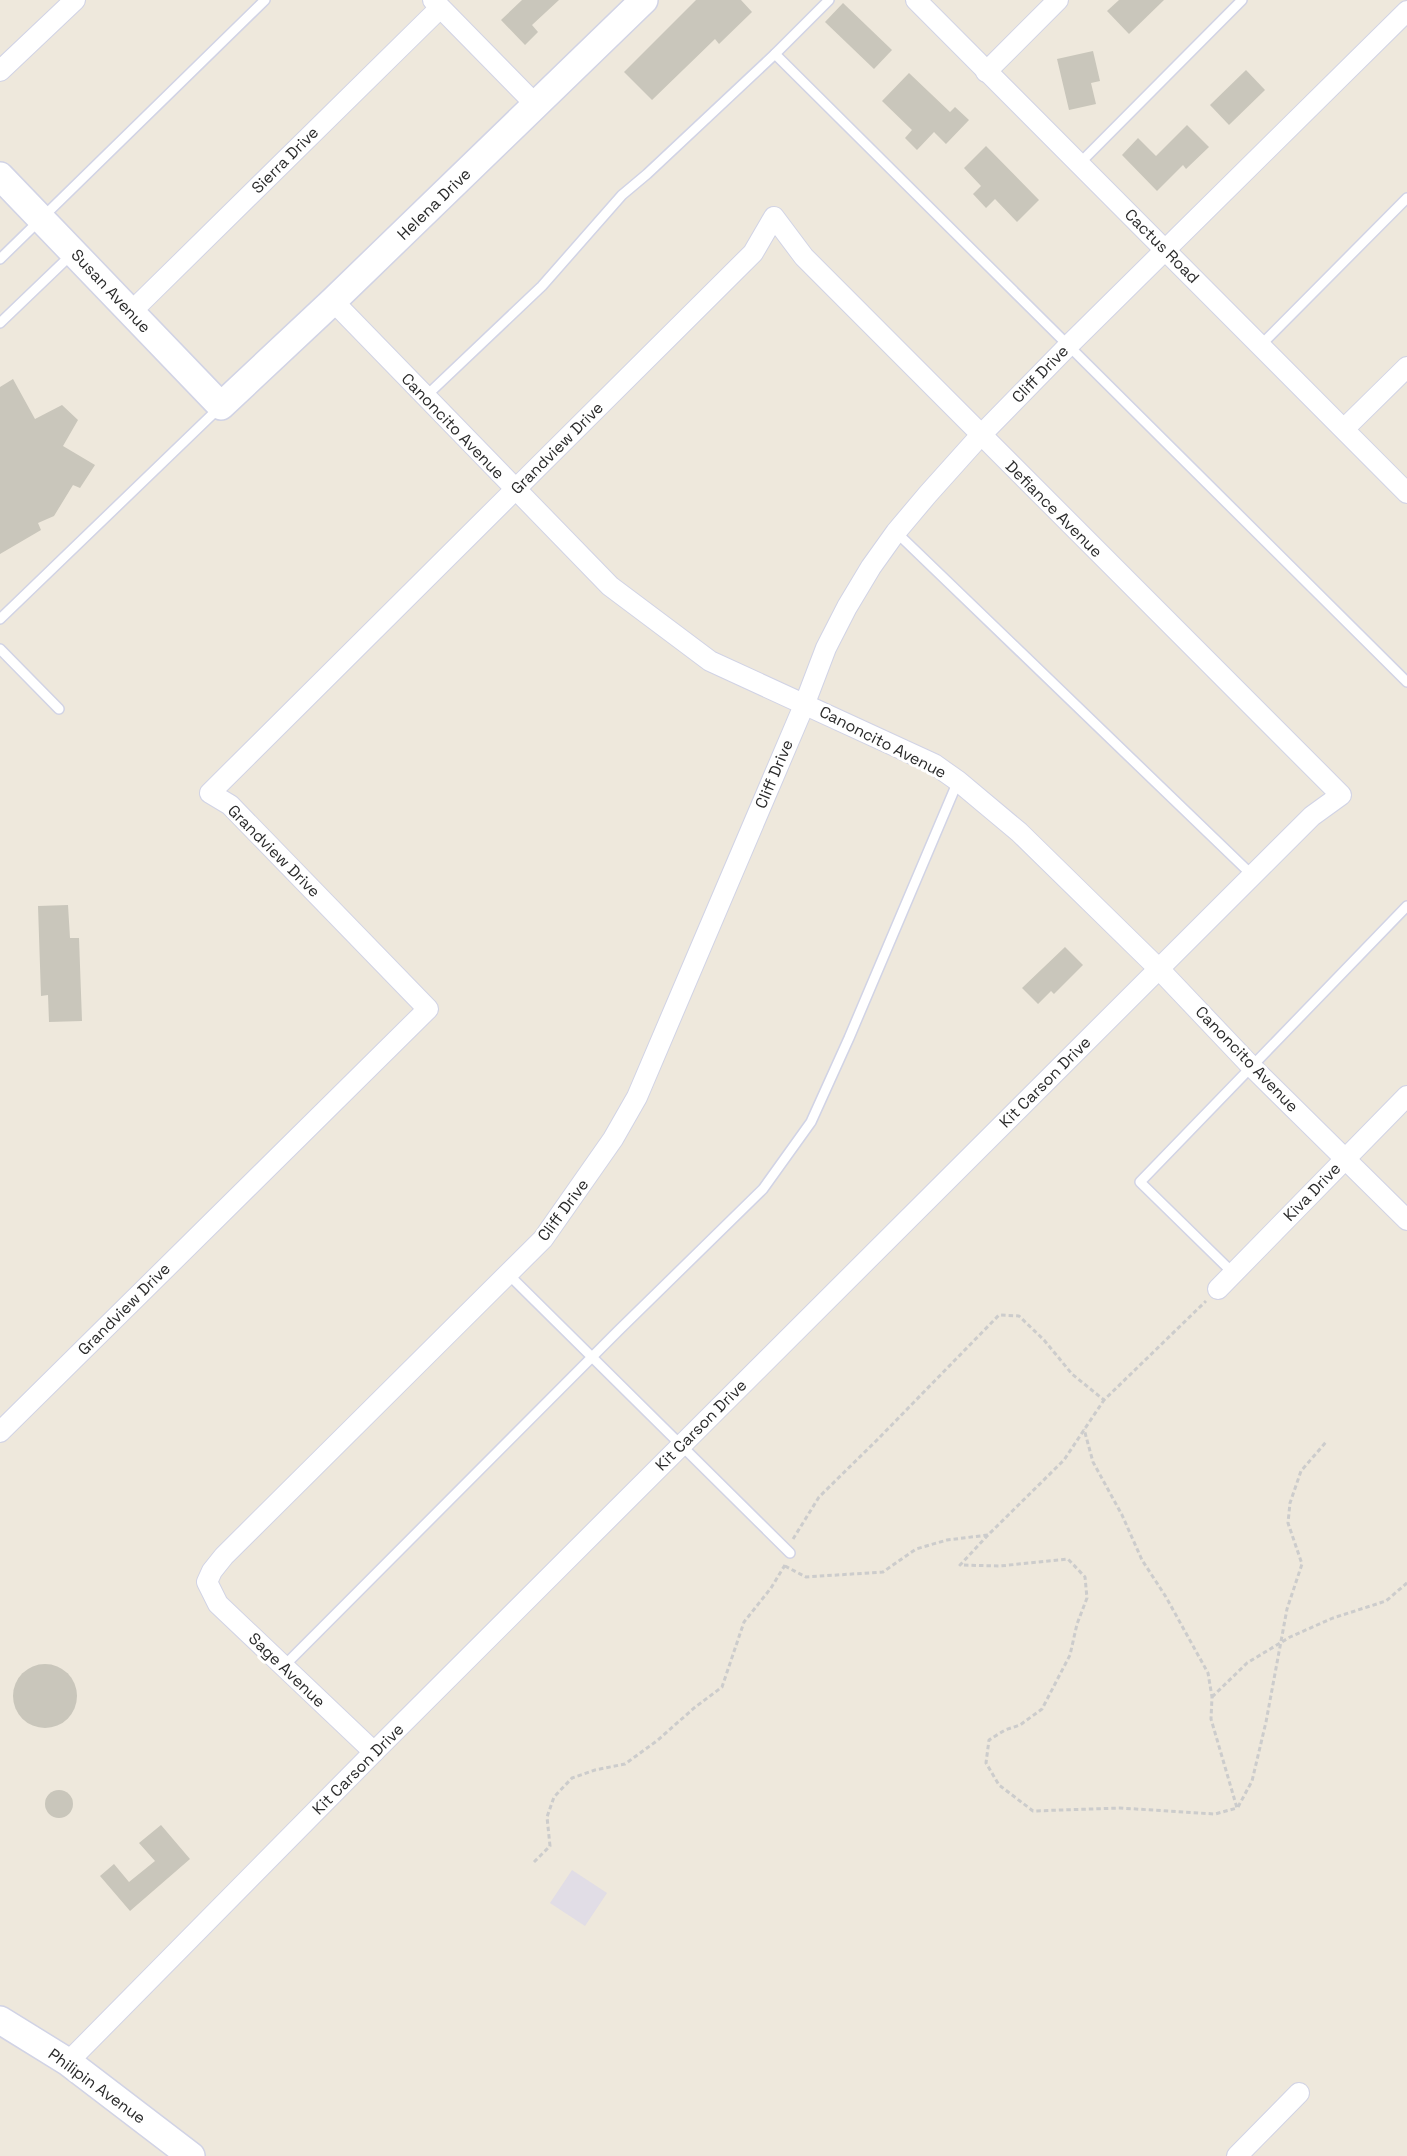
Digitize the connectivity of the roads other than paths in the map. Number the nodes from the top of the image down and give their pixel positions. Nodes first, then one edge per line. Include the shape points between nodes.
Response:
1 (75, 0) edge
2 (265, 0) edge
3 (644, 0) edge
4 (829, 0) edge
5 (916, 0) edge
6 (1058, 0) edge
7 (1242, 0) edge
8 (440, 3) edge
9 (1407, 11) edge
10 (775, 54) junction
11 (0, 72) edge
12 (986, 72) junction
13 (536, 105) junction
14 (1079, 164) junction
15 (0, 176) edge
16 (1407, 198) edge
17 (774, 217) joint
18 (42, 218) junction
19 (1166, 251) junction
20 (74, 252) junction
21 (0, 259) edge
22 (333, 301) junction
23 (130, 313) junction
24 (0, 323) edge
25 (1069, 345) junction
26 (1261, 345) junction
27 (1407, 367) edge
28 (425, 397) junction
29 (221, 406) junction
30 (1344, 429) junction
31 (980, 436) junction
32 (515, 491) junction
33 (1407, 493) edge
34 (896, 532) junction
35 (0, 619) edge
36 (0, 649) edge
37 (1407, 682) edge
38 (805, 703) junction
39 (59, 709) dead end
40 (958, 781) junction
41 (1341, 795) joint
42 (1252, 876) junction
43 (1407, 906) edge
44 (1159, 969) junction
45 (1251, 1066) junction
46 (1407, 1096) edge
47 (1345, 1159) junction
48 (1407, 1220) edge
49 (1233, 1273) junction
50 (508, 1274) junction
51 (1218, 1289) road end
52 (592, 1357) junction
53 (0, 1432) edge
54 (682, 1445) junction
55 (790, 1553) road end
56 (207, 1582) joint
57 (284, 1666) junction
58 (374, 1752) junction
59 (0, 2020) edge
60 (68, 2062) junction
61 (1299, 2093) dead end
62 (191, 2156) edge
63 (1237, 2156) edge

1 - 11 street
2 - 18 lane
3 - 13 main road, Helena Drive
4 - 10 lane
5 - 12 street, Cactus Road
6 - 12 street
7 - 14 lane
8 - 13 street
8 - 23 street, Sierra Drive
9 - 19 street, Cliff Drive
10 - 25 lane
10 - 28 lane via 622,195 542,286
12 - 14 street, Cactus Road
13 - 22 main road, Helena Drive
14 - 19 street, Cactus Road
15 - 18 main road, Susan Avenue
16 - 26 lane
17 - 31 street, Defiance Avenue via 804,257
17 - 32 street, Grandview Drive via 753,253
18 - 20 main road, Susan Avenue
18 - 21 lane
19 - 25 street, Cliff Drive
19 - 26 street, Cactus Road
20 - 23 main road, Susan Avenue
20 - 24 lane
22 - 28 street, Canoncito Avenue
22 - 29 main road, Helena Drive
23 - 29 main road, Susan Avenue
25 - 31 street, Cliff Drive
25 - 37 lane
26 - 30 street, Cactus Road
27 - 30 street
28 - 32 street, Canoncito Avenue
29 - 35 lane
30 - 33 street, Cactus Road
31 - 34 street, Cliff Drive
31 - 41 street, Defiance Avenue
32 - 38 street, Canoncito Avenue via 610,586 710,661
32 - 53 street, Grandview Drive via 210,793 230,805 428,1009
34 - 38 street, Cliff Drive via 847,607
34 - 42 lane
36 - 39 lane
38 - 40 street, Canoncito Avenue via 934,764
38 - 50 street, Cliff Drive via 637,1097 570,1203 543,1239
40 - 44 street, Canoncito Avenue via 1019,832
40 - 52 lane via 811,1122 763,1189
41 - 42 street, Kit Carson Drive via 1312,816
42 - 44 street, Kit Carson Drive
43 - 45 lane
44 - 45 street, Canoncito Avenue
44 - 54 street, Kit Carson Drive
45 - 47 street, Canoncito Avenue
45 - 49 lane via 1140,1182
46 - 47 street, Kiva Drive
47 - 48 street, Canoncito Avenue
47 - 49 street, Kiva Drive
49 - 51 street, Kiva Drive
50 - 52 lane
50 - 56 street, Cliff Drive via 224,1556
52 - 54 lane
52 - 57 lane
54 - 55 lane
54 - 58 street, Kit Carson Drive
56 - 57 street, Sage Avenue via 218,1604
57 - 58 street, Sage Avenue
58 - 60 street, Kit Carson Drive
59 - 60 main road, Philipin Avenue
60 - 62 main road, Philipin Avenue
61 - 63 street

